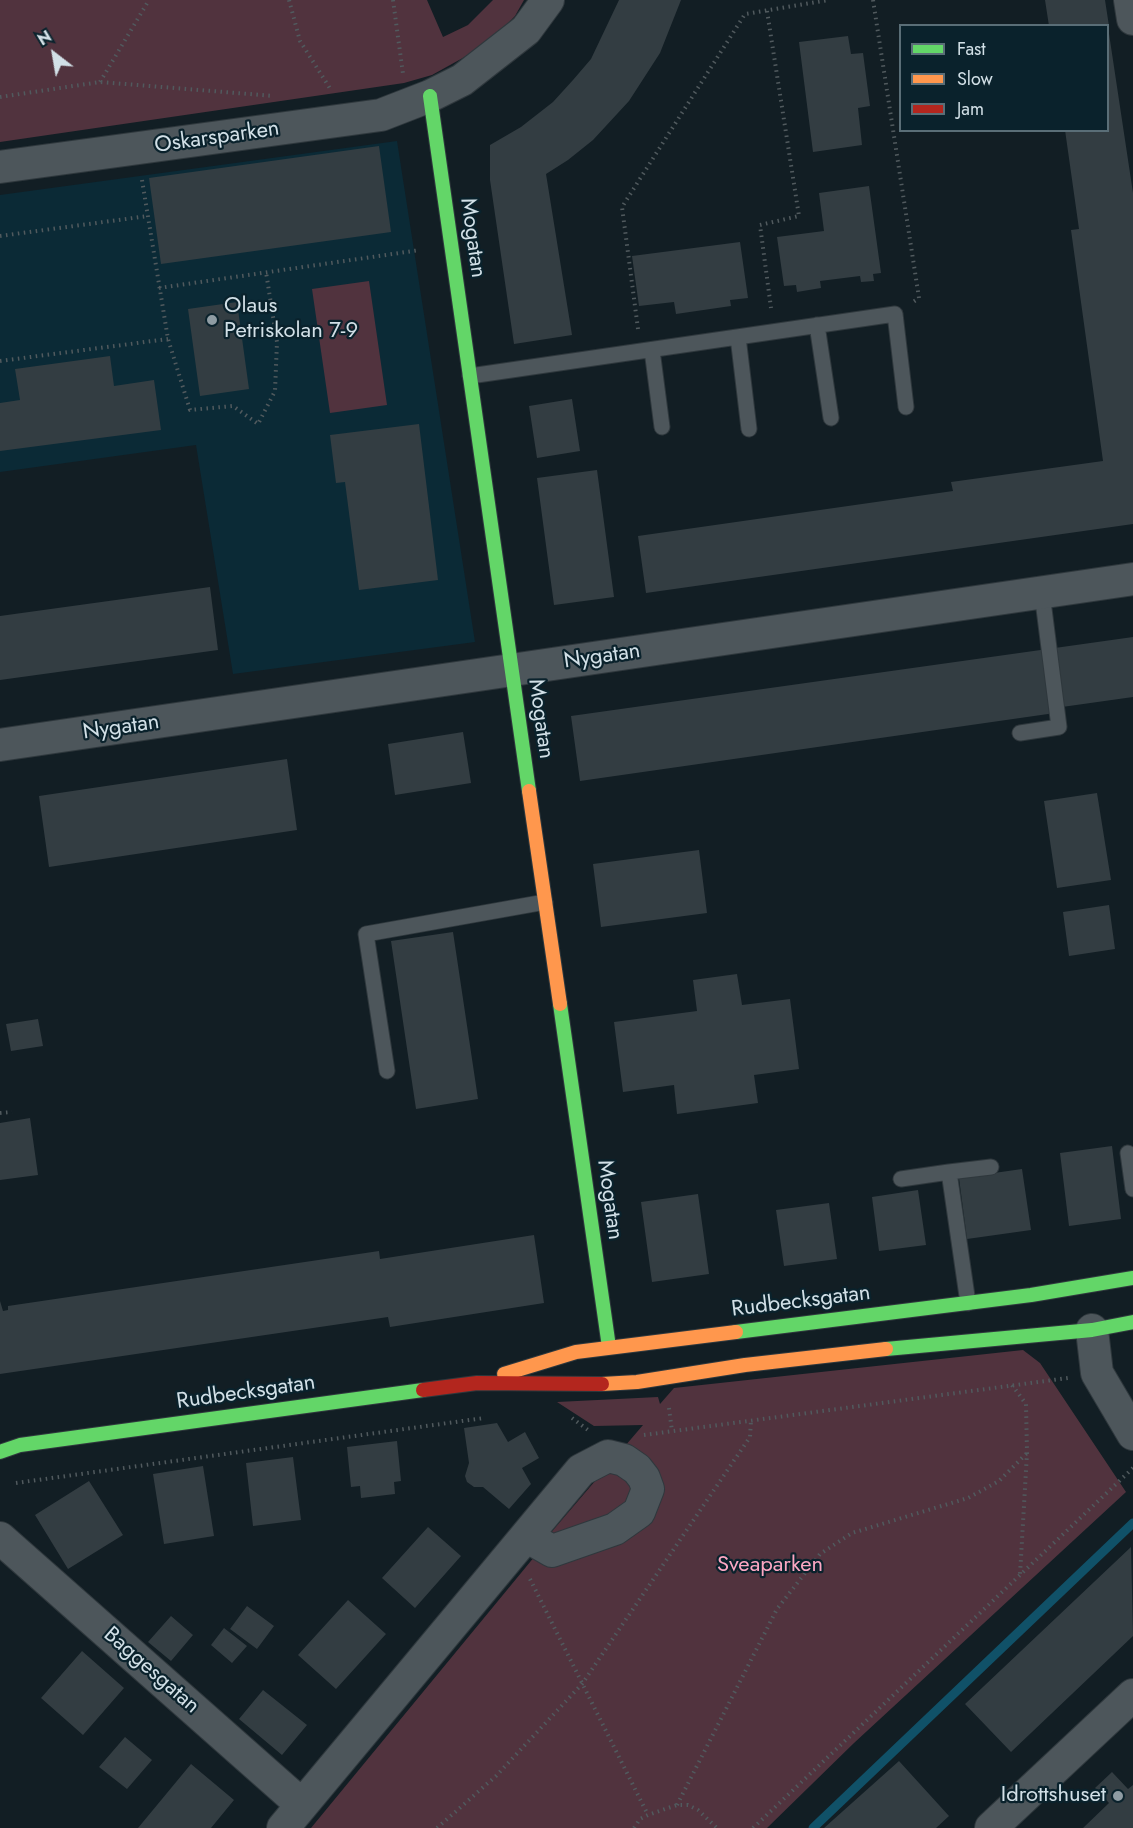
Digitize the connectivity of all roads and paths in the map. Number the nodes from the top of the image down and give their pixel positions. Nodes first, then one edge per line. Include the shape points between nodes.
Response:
1 (149, 0) edge
2 (289, 0) edge
3 (393, 0) edge
4 (548, 0) edge
5 (829, 0) edge
6 (873, 0) edge
7 (1130, 0) edge
8 (767, 11) junction
9 (1133, 19) edge
10 (100, 82) junction
11 (332, 91) dead end
12 (279, 96) dead end
13 (430, 96) junction
14 (0, 97) edge
15 (137, 150) junction
16 (0, 167) edge
17 (148, 216) junction
18 (0, 236) edge
19 (452, 245) junction
20 (266, 272) junction
21 (159, 288) junction
22 (895, 314) junction
23 (818, 325) junction
24 (775, 331) junction
25 (738, 337) junction
26 (168, 339) junction
27 (646, 350) junction
28 (0, 361) edge
29 (470, 376) junction
30 (906, 407) dead end
31 (831, 418) dead end
32 (662, 427) dead end
33 (749, 429) dead end
34 (1133, 579) edge
35 (1042, 592) junction
36 (512, 670) junction
37 (1020, 733) dead end
38 (0, 745) edge
39 (545, 902) junction
40 (387, 1071) dead end
41 (12, 1112) dead end
42 (0, 1113) edge
43 (1128, 1153) dead end
44 (991, 1167) dead end
45 (949, 1172) junction
46 (901, 1179) dead end
47 (1133, 1189) edge
48 (1133, 1278) edge
49 (968, 1303) junction
50 (1133, 1322) edge
51 (1092, 1330) junction
52 (609, 1347) junction
53 (477, 1383) junction
54 (1012, 1385) dead end
55 (1000, 1386) dead end
56 (564, 1414) dead end
57 (489, 1417) dead end
58 (751, 1420) junction
59 (1133, 1434) edge
60 (597, 1436) dead end
61 (637, 1436) dead end
62 (0, 1443) edge
63 (20, 1445) junction
64 (0, 1452) edge
65 (1027, 1453) junction
66 (1133, 1468) edge
67 (12, 1484) dead end
68 (0, 1538) edge
69 (519, 1545) joint
70 (1020, 1575) junction
71 (582, 1684) junction
72 (1133, 1695) edge
73 (302, 1804) junction
74 (677, 1805) junction
75 (648, 1815) junction
76 (283, 1828) edge
77 (437, 1828) edge
78 (634, 1828) edge
79 (717, 1828) edge
80 (753, 1828) edge
81 (991, 1828) edge

1 - 10 path
2 - 11 path via 300,41
3 - 13 path via 405,88
4 - 13 street, Oskarsparken via 526,30 492,59
5 - 8 path
6 - 22 path via 919,298
7 - 9 street
8 - 24 path via 799,216 760,225
8 - 27 path via 745,14 621,207
10 - 12 path
10 - 14 path
13 - 15 street, Oskarsparken via 381,115
13 - 19 main road, Mogatan
15 - 16 street, Oskarsparken
15 - 17 path
17 - 18 path
17 - 21 path
19 - 20 path
19 - 29 main road, Mogatan
20 - 21 path
20 - 26 path via 277,342 275,391 258,424 233,406 190,410
21 - 26 path
22 - 23 lane
22 - 30 lane
23 - 24 lane
23 - 31 lane
24 - 25 lane
25 - 27 lane
25 - 33 lane
26 - 28 path
27 - 29 lane
27 - 32 lane
29 - 36 main road, Mogatan
34 - 35 street, Nygatan
35 - 36 street, Nygatan
35 - 37 lane via 1059,727
36 - 38 street, Nygatan
36 - 39 main road, Mogatan
39 - 40 lane via 366,934
39 - 52 main road, Mogatan
41 - 42 path
43 - 47 lane
44 - 45 lane
45 - 46 lane
45 - 49 lane
48 - 49 main road, Rudbecksgatan
49 - 52 main road, Rudbecksgatan
50 - 51 main road, Rudbecksgatan
51 - 53 main road, Rudbecksgatan via 846,1353 637,1382
51 - 59 street via 1097,1373
52 - 53 main road, Rudbecksgatan via 576,1352
53 - 63 main road, Rudbecksgatan
54 - 65 path via 1026,1404
55 - 58 path
56 - 60 path
57 - 67 path
58 - 61 path
58 - 71 path via 750,1437
62 - 63 main road, Rudbecksgatan
63 - 64 main road, Rudbecksgatan
65 - 70 path
65 - 74 path via 999,1481 968,1498 852,1533 820,1554 777,1609
66 - 70 path
68 - 73 street, Baggesgatan
69 - 71 path via 523,1564
69 - 73 street
70 - 80 path
71 - 75 path
71 - 77 path via 496,1776
72 - 81 street
73 - 76 street
74 - 75 path
74 - 79 path via 698,1810
75 - 78 path

